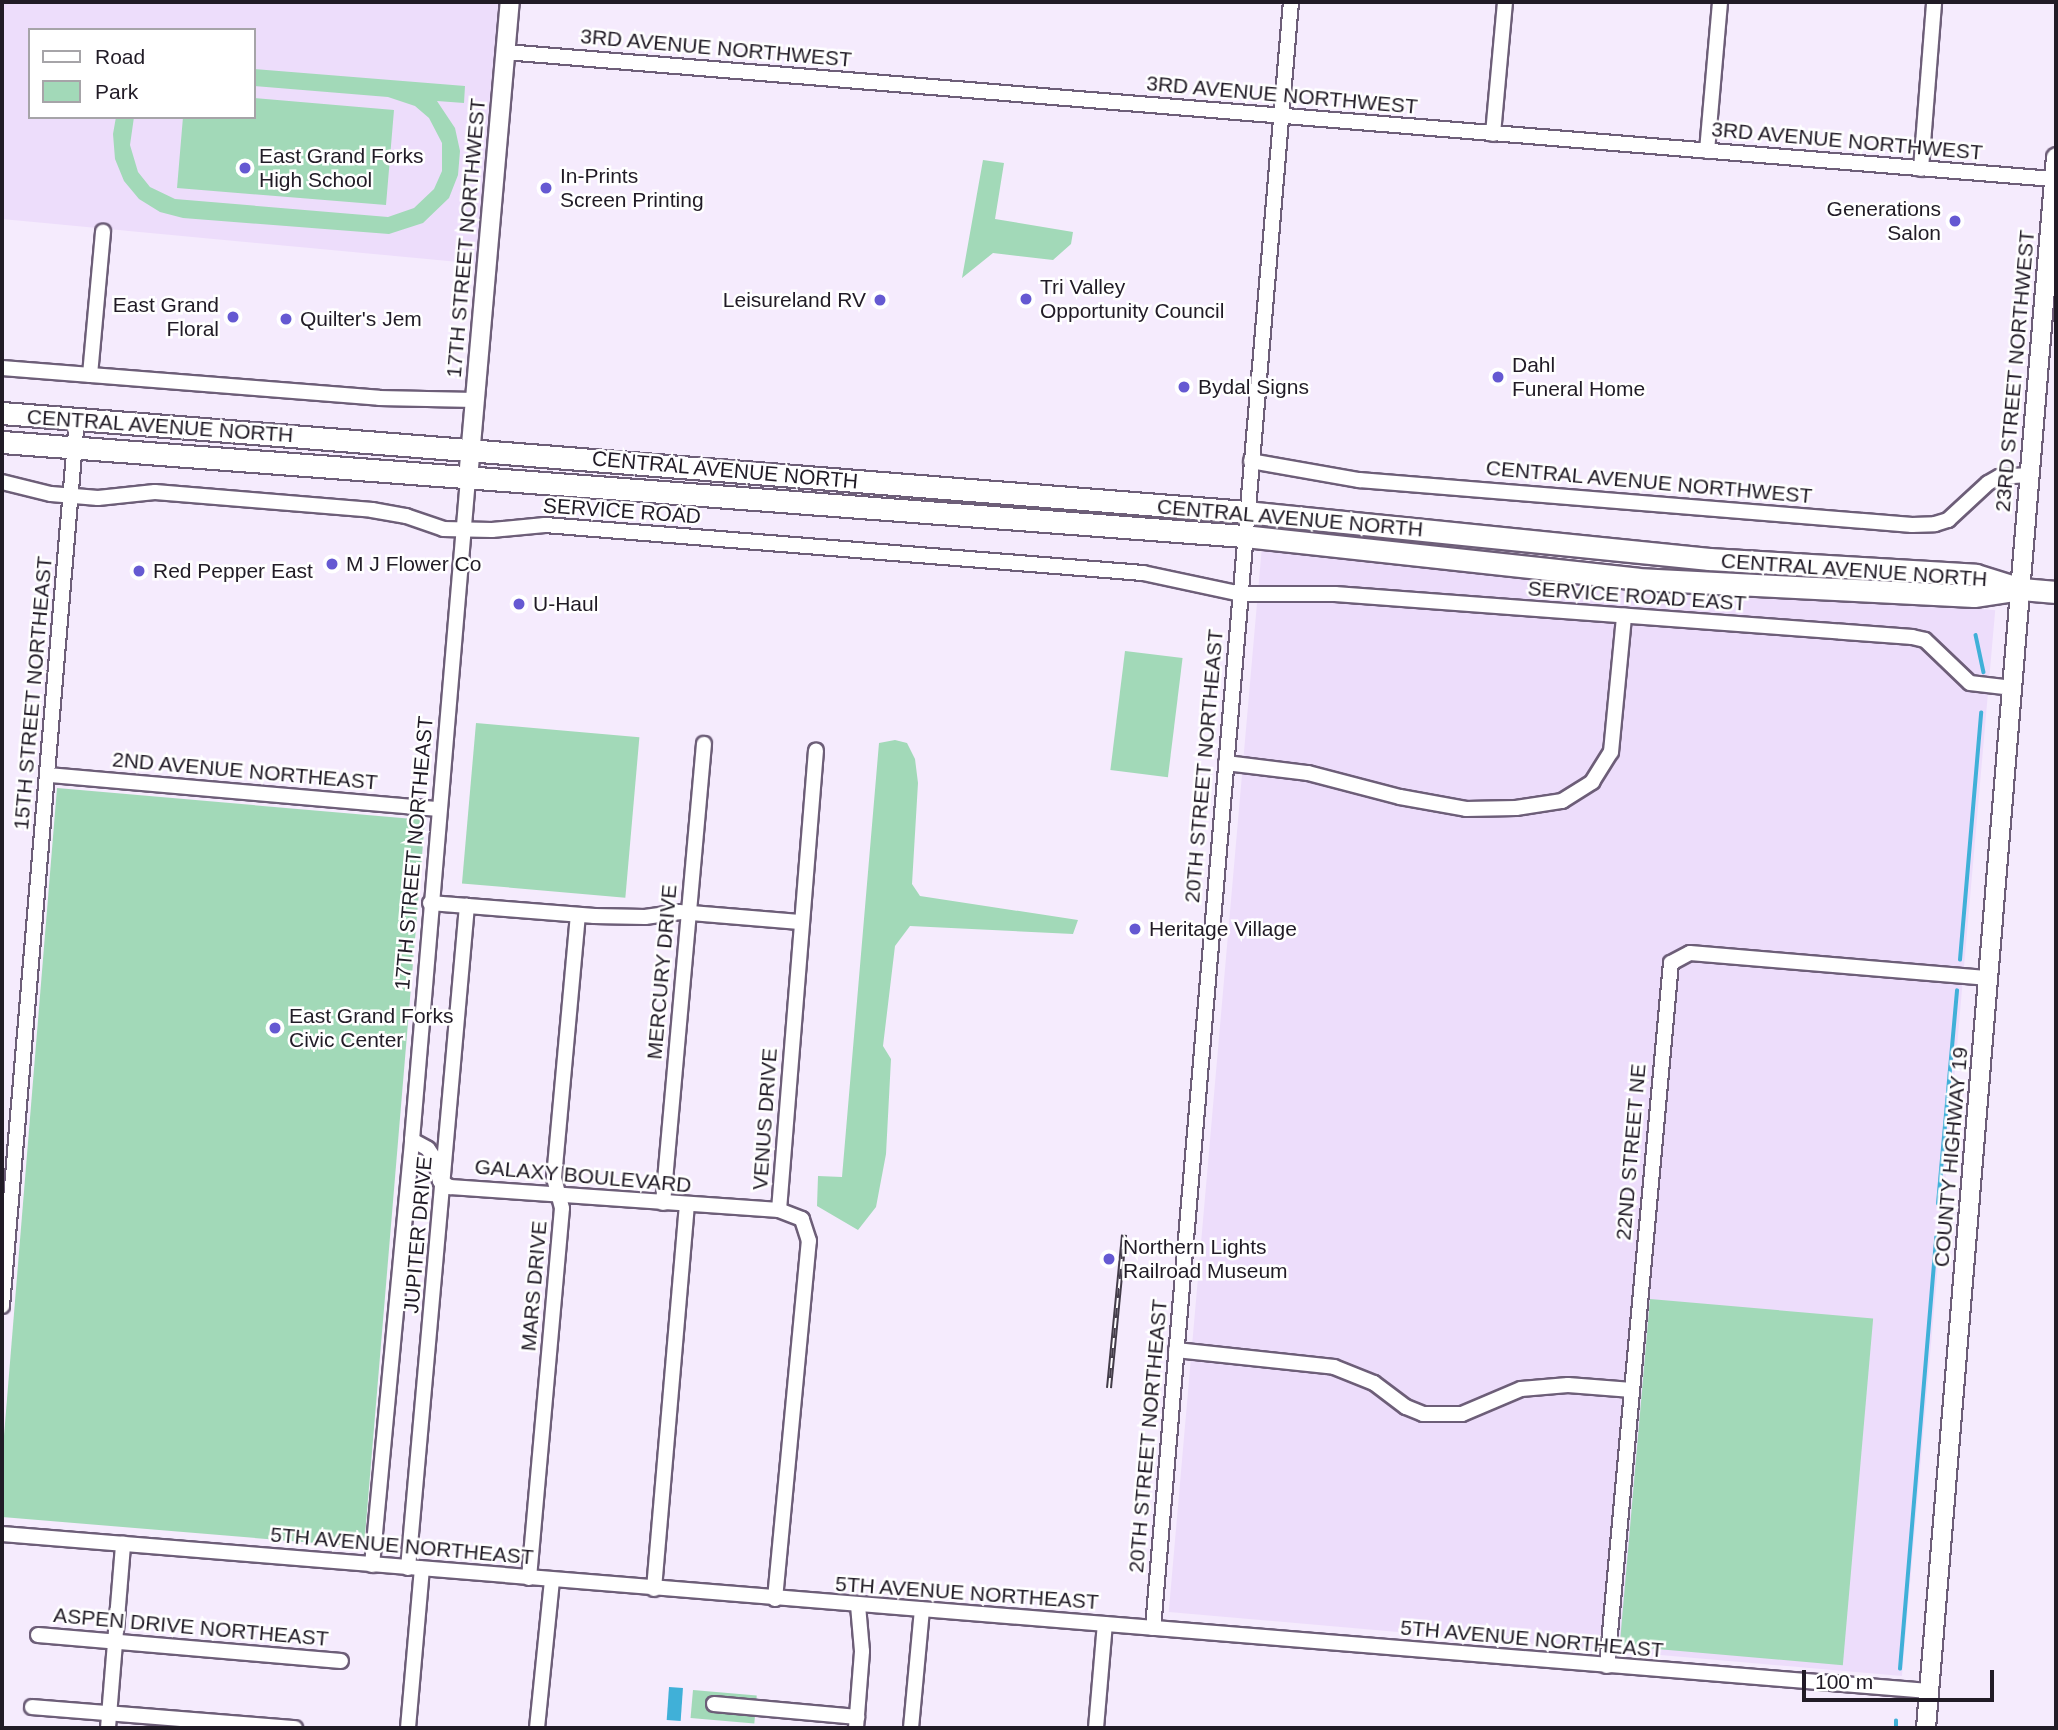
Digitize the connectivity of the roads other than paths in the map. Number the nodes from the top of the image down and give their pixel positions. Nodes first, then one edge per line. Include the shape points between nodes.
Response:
1 (510, 2) edge
2 (1291, 2) edge
3 (1505, 2) edge
4 (1720, 2) edge
5 (1934, 2) edge
6 (505, 52) junction
7 (1282, 115) junction
8 (1493, 134) junction
9 (1707, 151) junction
10 (2056, 157) edge
11 (1921, 169) junction
12 (2054, 179) junction
13 (103, 232) dead end
14 (2, 368) edge
15 (90, 375) junction
16 (475, 400) junction
17 (2, 413) edge
18 (76, 419) junction
19 (2, 442) edge
20 (74, 448) junction
21 (470, 450) junction
22 (1251, 461) junction
23 (2028, 475) junction
24 (468, 479) junction
25 (2, 482) edge
26 (70, 496) junction
27 (1246, 512) junction
28 (463, 530) junction
29 (1244, 536) junction
30 (2021, 589) junction
31 (2056, 592) edge
32 (1241, 594) junction
33 (1624, 616) junction
34 (2013, 688) junction
35 (704, 744) dead end
36 (816, 750) dead end
37 (1226, 763) junction
38 (49, 775) junction
39 (438, 808) junction
40 (430, 903) junction
41 (467, 906) junction
42 (688, 913) junction
43 (578, 915) junction
44 (800, 922) junction
45 (1989, 978) junction
46 (412, 1140) junction
47 (7, 1183) edge
48 (443, 1185) junction
49 (558, 1194) junction
50 (663, 1203) junction
51 (687, 1205) junction
52 (779, 1210) junction
53 (2, 1306) edge
54 (1176, 1350) junction
55 (1632, 1390) junction
56 (2, 1534) edge
57 (123, 1544) junction
58 (372, 1565) junction
59 (415, 1568) junction
60 (530, 1578) junction
61 (552, 1580) junction
62 (654, 1589) junction
63 (775, 1599) junction
64 (858, 1605) junction
65 (922, 1610) junction
66 (1105, 1624) junction
67 (1153, 1628) junction
68 (38, 1635) dead end
69 (116, 1642) junction
70 (341, 1661) dead end
71 (1607, 1666) junction
72 (1929, 1691) junction
73 (714, 1704) dead end
74 (32, 1706) dead end
75 (109, 1721) edge
76 (857, 1722) edge
77 (295, 1728) edge
78 (408, 1728) edge
79 (537, 1728) edge
80 (911, 1728) edge
81 (1096, 1728) edge
82 (1926, 1728) edge

1 - 6 street, 17TH STREET NORTHWEST
2 - 7 street, 20TH STREET NORTHEAST
3 - 8 street
4 - 9 street
5 - 11 street
6 - 7 street, 3RD AVENUE NORTHWEST
6 - 16 street, 17TH STREET NORTHWEST
7 - 8 street, 3RD AVENUE NORTHWEST
7 - 22 street, 20TH STREET NORTHEAST
8 - 9 street, 3RD AVENUE NORTHWEST
9 - 11 street, 3RD AVENUE NORTHWEST
10 - 12 street, 23RD STREET NORTHWEST
11 - 12 street, 3RD AVENUE NORTHWEST
12 - 23 street, 23RD STREET NORTHWEST
13 - 15 street
14 - 15 street
15 - 16 street via 379,398
16 - 21 street, 17TH STREET NORTHWEST
17 - 18 main road, CENTRAL AVENUE NORTH
18 - 20 street, 15TH STREET NORTHEAST
18 - 21 main road, CENTRAL AVENUE NORTH
19 - 20 main road, CENTRAL AVENUE NORTH
20 - 24 main road, CENTRAL AVENUE NORTH
20 - 26 street, 15TH STREET NORTHEAST
21 - 24 street, 17TH STREET NORTHWEST
21 - 27 main road, CENTRAL AVENUE NORTH
22 - 23 street, CENTRAL AVENUE NORTHWEST via 1359,480 1912,525 1948,520 1988,483 1999,477
22 - 27 street, 20TH STREET NORTHEAST
23 - 30 street, 23RD STREET NORTHWEST
24 - 28 street, 17TH STREET NORTHEAST
24 - 29 main road, CENTRAL AVENUE NORTH
25 - 26 street, SERVICE ROAD
26 - 28 street, SERVICE ROAD via 155,492 345,508
26 - 38 street, 15TH STREET NORTHEAST
27 - 29 street, 20TH STREET NORTHEAST
27 - 30 main road, CENTRAL AVENUE NORTH via 1709,559 1976,575
28 - 32 street, SERVICE ROAD via 545,525 1143,573
28 - 39 street, 17TH STREET NORTHEAST
29 - 30 main road, CENTRAL AVENUE NORTH via 1637,579 1974,596
29 - 32 street, 20TH STREET NORTHEAST
30 - 31 main road
30 - 34 street, COUNTY HIGHWAY 19
32 - 33 street, SERVICE ROAD EAST via 1335,594
32 - 37 street, 20TH STREET NORTHEAST
33 - 34 street, SERVICE ROAD EAST via 1912,637 1925,640 1970,683
33 - 37 street via 1611,752 1592,782 1562,801 1466,809 1308,773
34 - 45 street, COUNTY HIGHWAY 19
35 - 42 street, MERCURY DRIVE
36 - 44 street, VENUS DRIVE
37 - 54 street, 20TH STREET NORTHEAST
38 - 39 street, 2ND AVENUE NORTHEAST
38 - 47 street, 15TH STREET NORTHEAST
39 - 40 street, 17TH STREET NORTHEAST
40 - 41 street
40 - 46 street, 17TH STREET NORTHEAST
41 - 43 street
41 - 48 street, JUPITER DRIVE
42 - 43 street
42 - 44 street
42 - 50 street, MERCURY DRIVE
43 - 49 street, MARS DRIVE via 554,1178
44 - 52 street, VENUS DRIVE
45 - 55 street, 22ND STREET NE via 1690,953 1671,963
45 - 72 street, COUNTY HIGHWAY 19
46 - 48 street, GALAXY BOULEVARD via 433,1155
46 - 58 street, 17TH STREET NORTHEAST
47 - 53 street, 15TH STREET NORTHEAST
48 - 49 street, GALAXY BOULEVARD
48 - 59 street, JUPITER DRIVE
49 - 50 street, GALAXY BOULEVARD
49 - 60 street, MARS DRIVE via 562,1208
50 - 51 street, GALAXY BOULEVARD
51 - 52 street, GALAXY BOULEVARD
51 - 62 street
52 - 63 street, VENUS DRIVE via 802,1219 809,1241
54 - 55 street via 1334,1367 1374,1383 1423,1414 1462,1414 1521,1388 1568,1385
54 - 67 street, 20TH STREET NORTHEAST
55 - 71 street, 22ND STREET NE
56 - 57 street, 5TH AVENUE NORTHEAST
57 - 58 street, 5TH AVENUE NORTHEAST
57 - 69 street
58 - 59 street, 5TH AVENUE NORTHEAST
59 - 60 street, 5TH AVENUE NORTHEAST
59 - 78 street, JUPITER DRIVE
60 - 61 street, 5TH AVENUE NORTHEAST
61 - 62 street, 5TH AVENUE NORTHEAST
61 - 79 street
62 - 63 street, 5TH AVENUE NORTHEAST
63 - 64 street, 5TH AVENUE NORTHEAST
64 - 65 street, 5TH AVENUE NORTHEAST
64 - 76 street via 862,1651
65 - 66 street, 5TH AVENUE NORTHEAST
65 - 80 street
66 - 67 street, 5TH AVENUE NORTHEAST
66 - 81 street
67 - 71 street, 5TH AVENUE NORTHEAST
68 - 69 street, ASPEN DRIVE NORTHEAST
69 - 70 street, ASPEN DRIVE NORTHEAST
69 - 75 street
71 - 72 street, 5TH AVENUE NORTHEAST
72 - 82 street, COUNTY HIGHWAY 19
73 - 76 street
74 - 75 street
75 - 77 street

